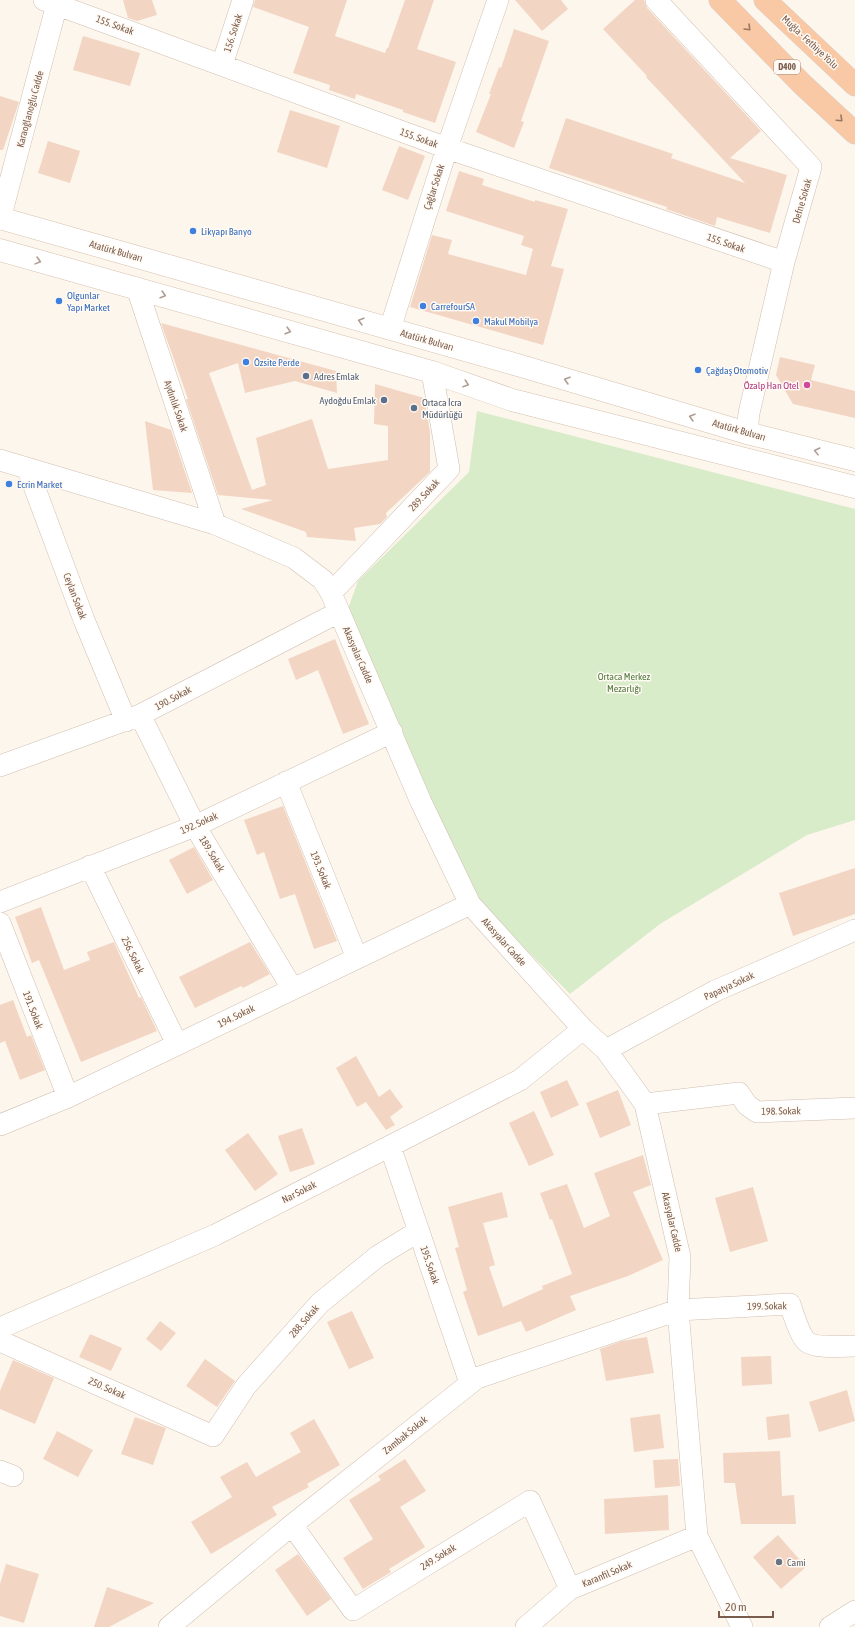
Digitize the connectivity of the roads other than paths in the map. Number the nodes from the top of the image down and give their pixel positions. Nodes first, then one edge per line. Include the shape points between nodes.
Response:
1 (244, 0) edge
2 (656, 0) edge
3 (720, 0) edge
4 (765, 0) edge
5 (54, 1) edge
6 (491, 2) edge
7 (222, 65) junction
8 (855, 85) edge
9 (855, 133) edge
10 (447, 148) junction
11 (0, 218) edge
12 (0, 250) edge
13 (784, 262) junction
14 (137, 288) junction
15 (390, 329) junction
16 (432, 372) junction
17 (748, 433) junction
18 (0, 460) edge
19 (855, 460) edge
20 (28, 470) junction
21 (855, 487) edge
22 (216, 524) junction
23 (335, 602) junction
24 (133, 718) junction
25 (392, 732) junction
26 (0, 766) edge
27 (286, 782) junction
28 (195, 826) junction
29 (90, 866) junction
30 (0, 902) edge
31 (470, 904) junction
32 (0, 923) edge
33 (855, 930) edge
34 (357, 958) junction
35 (9, 972) edge
36 (292, 988) junction
37 (583, 1029) junction
38 (177, 1044) junction
39 (606, 1050) junction
40 (68, 1097) junction
41 (645, 1104) junction
42 (855, 1108) edge
43 (0, 1125) edge
44 (390, 1146) junction
45 (419, 1231) junction
46 (678, 1310) junction
47 (0, 1328) edge
48 (0, 1341) edge
49 (855, 1346) edge
50 (470, 1383) junction
51 (213, 1436) joint
52 (292, 1525) junction
53 (697, 1536) junction
54 (570, 1589) junction
55 (855, 1611) edge
56 (169, 1627) edge
57 (526, 1627) edge
58 (742, 1627) edge
59 (830, 1627) edge

1 - 7 street, 156. Sokak
2 - 13 street, Defne Sokak via 812,167
3 -> 9 highway, D400 via 802,84
4 - 8 highway, Muğla - Fethiye Yolu
5 - 7 street, 155. Sokak
5 - 11 street, Karaoğlanoğlu Cadde
6 - 10 street, Çağlar Sokak
7 - 10 street, 155. Sokak
10 - 13 street, 155. Sokak
10 - 15 street, Çağlar Sokak
15 -> 11 main road, Atatürk Bulvarı
12 -> 14 main road
13 - 17 street, Defne Sokak via 749,413
14 -> 16 main road
14 - 22 street, Aydınlık Sokak
17 -> 15 main road, Atatürk Bulvarı
16 -> 21 main road via 512,400
16 - 23 street, 289. Sokak via 449,469
19 -> 17 main road, Atatürk Bulvarı
18 - 20 street, Akasyalar Cadde
20 - 22 street, Akasyalar Cadde
20 - 24 street, Ceylan Sokak via 84,620
22 - 23 street, Akasyalar Cadde via 294,558 323,580
23 - 24 street, 190. Sokak
23 - 25 street, Akasyalar Cadde
24 - 26 street, 190. Sokak
24 - 28 street, 189. Sokak
25 - 27 street, 192. Sokak
25 - 31 street, Akasyalar Cadde via 421,802
27 - 28 street, 192. Sokak
27 - 34 street, 193. Sokak
28 - 29 street, 192. Sokak
28 - 36 street, 189. Sokak
29 - 30 street, 192. Sokak
29 - 38 street, 256. Sokak
31 - 34 street, 194. Sokak
31 - 37 street, Akasyalar Cadde
32 - 35 street, 191. Sokak
33 - 39 street, Papatya Sokak via 716,991
34 - 36 street, 194. Sokak
35 - 40 street, 191. Sokak
36 - 38 street, 194. Sokak
37 - 39 street, Akasyalar Cadde
37 - 44 street, Nar Sokak via 520,1080
38 - 40 street, 194. Sokak
39 - 41 street, Akasyalar Cadde
40 - 43 street, 194. Sokak
41 - 42 street, 198. Sokak via 739,1093 747,1105 757,1112
41 - 46 street, Akasyalar Cadde via 680,1257
44 - 45 street, 195. Sokak
44 - 47 street, Nar Sokak via 215,1235
45 - 50 street, 195. Sokak
45 - 51 street, 288. Sokak via 378,1256 320,1303 246,1386
46 - 49 street, 199. Sokak via 790,1304 796,1323 806,1341 816,1346
46 - 50 street, Zambak Sokak via 476,1378
46 - 53 street, Akasyalar Cadde
48 - 51 street, 250. Sokak
50 - 52 street, Zambak Sokak
52 - 54 street, 249. Sokak via 353,1610 530,1501
52 - 56 street, Zambak Sokak
53 - 54 street, Karanfil Sokak
53 - 58 street, Akasyalar Cadde
54 - 57 street, Karanfil Sokak
55 - 59 street

